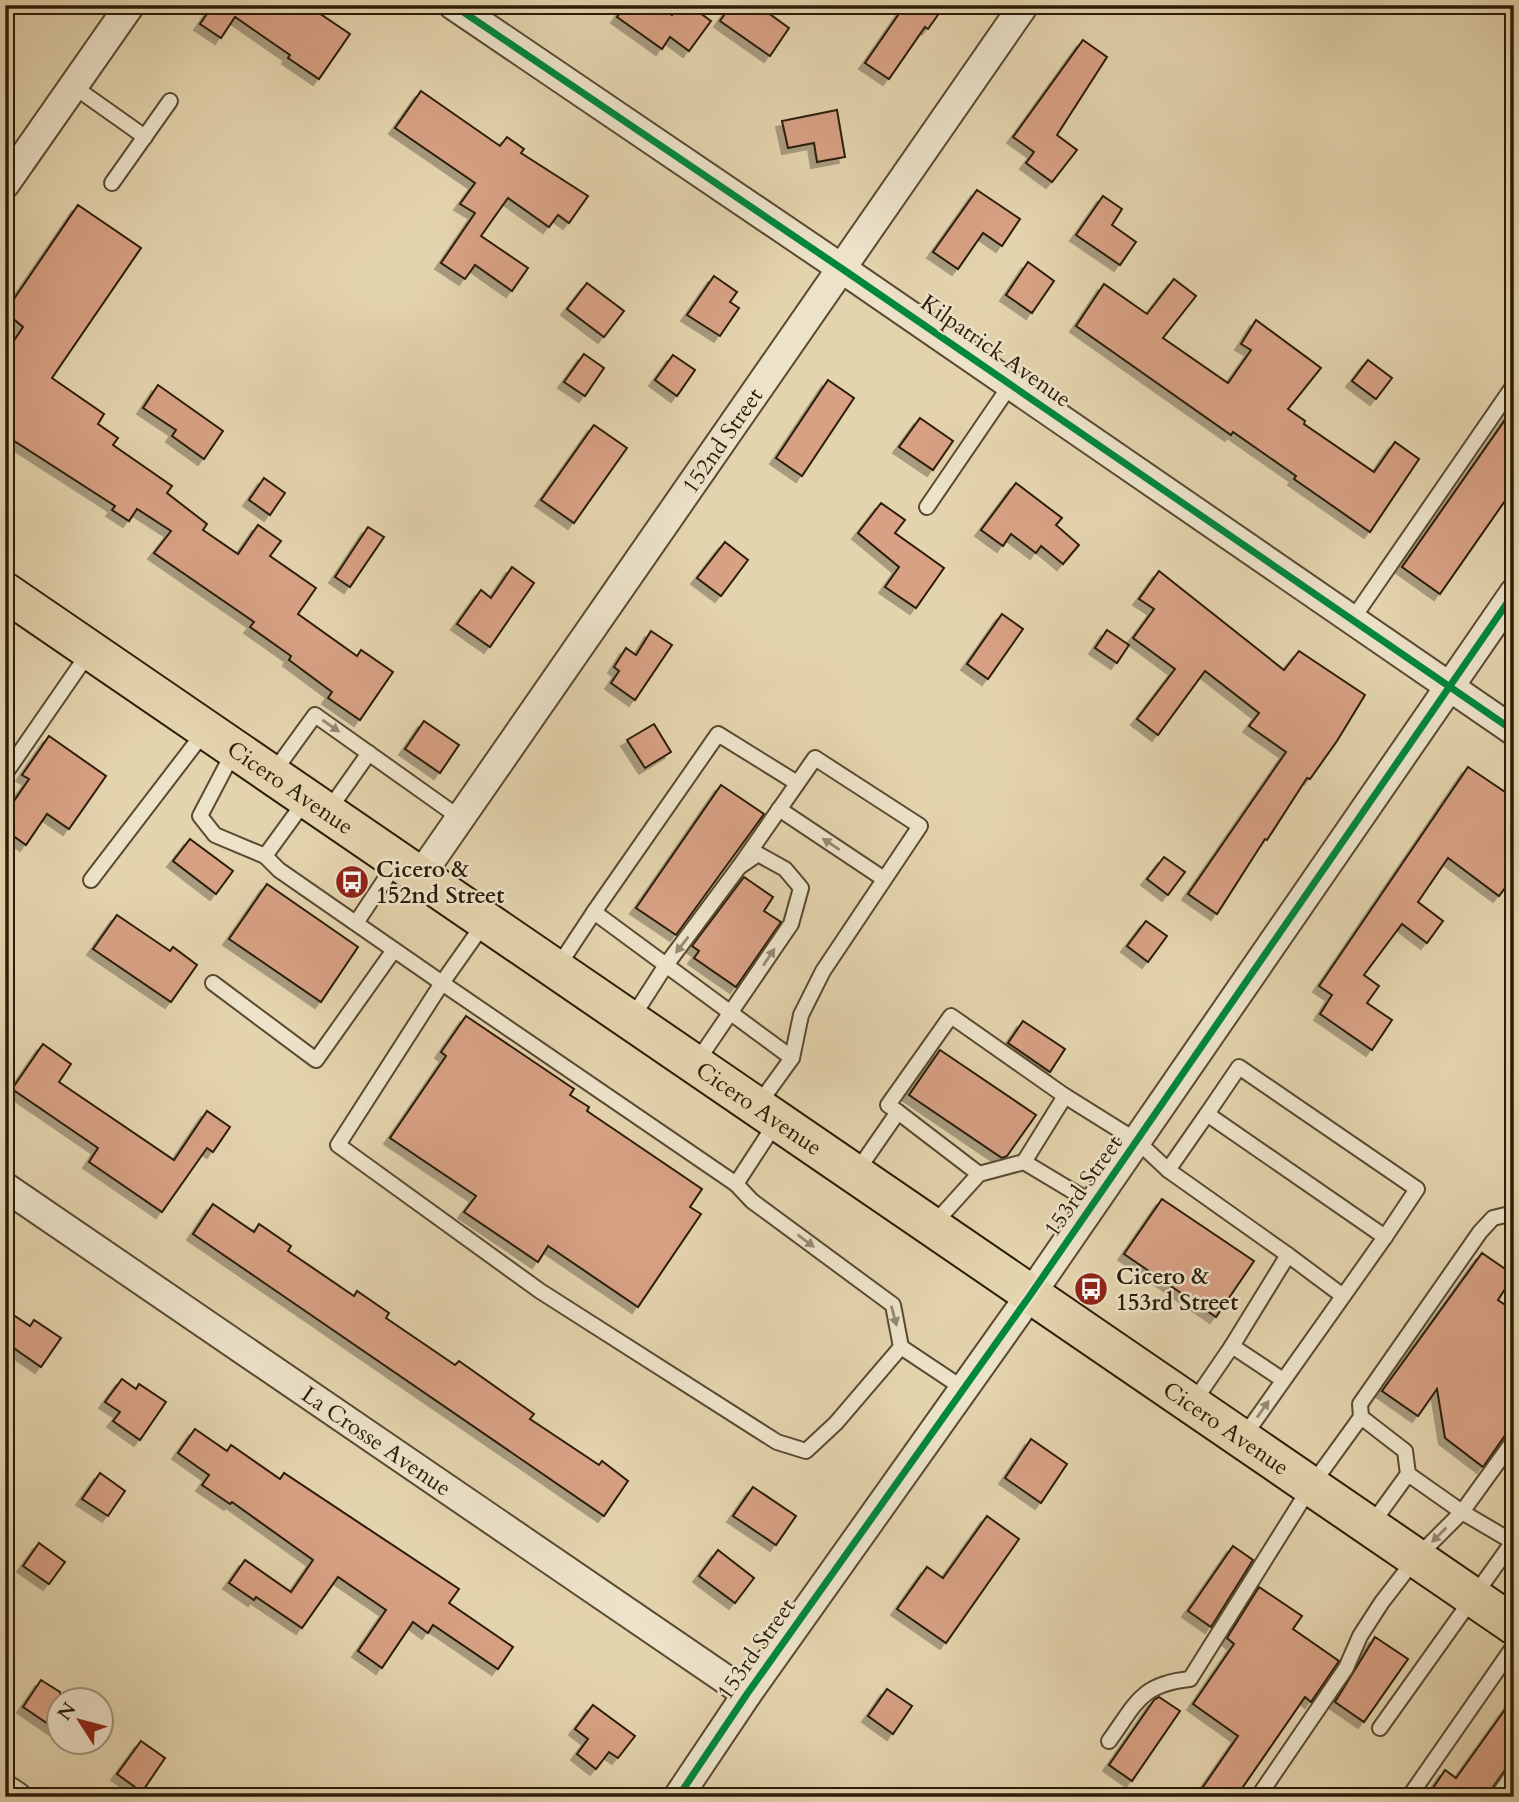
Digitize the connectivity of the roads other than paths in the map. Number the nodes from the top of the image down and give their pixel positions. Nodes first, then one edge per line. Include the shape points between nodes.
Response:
1 (130, 5) edge
2 (453, 5) edge
3 (1024, 5) edge
4 (73, 86) junction
5 (170, 101) dead end
6 (145, 136) junction
7 (113, 183) dead end
8 (5, 184) edge
9 (841, 268) junction
10 (1010, 384) junction
11 (1514, 385) edge
12 (927, 507) dead end
13 (5, 592) edge
14 (1514, 593) edge
15 (1352, 620) junction
16 (91, 650) junction
17 (1450, 688) junction
18 (1514, 731) edge
19 (220, 739) junction
20 (369, 753) junction
21 (5, 774) edge
22 (272, 774) junction
23 (797, 783) junction
24 (317, 805) junction
25 (779, 809) junction
26 (460, 818) junction
27 (265, 856) junction
28 (739, 867) junction
29 (409, 868) junction
30 (884, 879) junction
31 (91, 880) dead end
32 (594, 912) junction
33 (486, 921) junction
34 (356, 923) junction
35 (394, 950) junction
36 (666, 965) junction
37 (556, 969) junction
38 (442, 983) junction
39 (214, 984) dead end
40 (730, 1012) junction
41 (631, 1020) junction
42 (792, 1058) junction
43 (696, 1065) junction
44 (1065, 1096) junction
45 (898, 1112) junction
46 (767, 1114) junction
47 (1207, 1114) junction
48 (1137, 1141) junction
49 (1024, 1162) junction
50 (1168, 1170) junction
51 (855, 1174) junction
52 (979, 1174) junction
53 (736, 1184) junction
54 (5, 1187) edge
55 (1094, 1204) junction
56 (1514, 1213) edge
57 (932, 1227) junction
58 (1385, 1237) junction
59 (1288, 1255) junction
60 (1031, 1294) junction
61 (1343, 1296) junction
62 (1232, 1346) junction
63 (901, 1347) junction
64 (1283, 1380) junction
65 (964, 1389) junction
66 (1192, 1405) junction
67 (1361, 1416) junction
68 (1242, 1439) junction
69 (1514, 1440) edge
70 (1408, 1474) junction
71 (1311, 1486) junction
72 (1462, 1512) junction
73 (1370, 1526) junction
74 (1513, 1541) edge
75 (1416, 1558) junction
76 (1473, 1597) junction
77 (1514, 1625) edge
78 (1514, 1646) edge
79 (747, 1694) junction
80 (1380, 1728) dead end
81 (1109, 1741) dead end
82 (1514, 1773) edge
83 (5, 1789) edge
84 (17, 1797) edge
85 (678, 1797) edge
86 (1258, 1797) edge
87 (1409, 1797) edge
88 (1497, 1797) edge

1 - 4 street
2 - 9 street, Kilpatrick Avenue
3 - 9 street, 152nd Street
4 - 6 lane
4 - 8 street
5 - 6 lane
6 - 7 lane
9 - 10 street, Kilpatrick Avenue
9 - 26 street, 152nd Street
10 - 12 lane
10 - 15 street, Kilpatrick Avenue
11 - 15 lane
13 - 16 main road, Cicero Avenue
14 - 17 street, 153rd Street
15 - 17 street, Kilpatrick Avenue
16 - 19 main road, Cicero Avenue
16 - 21 lane
17 - 18 street, Kilpatrick Avenue
17 - 48 street, 153rd Street
19 - 22 main road, Cicero Avenue
19 - 27 lane via 200,816 215,835
19 - 31 lane
22 -> 20 lane via 315,715
20 - 24 lane
20 - 26 lane
22 - 24 main road, Cicero Avenue
23 - 25 lane
23 - 30 lane via 815,758 919,826
23 - 32 lane via 718,734
24 - 27 lane
24 - 29 main road, Cicero Avenue
25 - 28 lane
30 -> 25 lane
26 - 29 street, 152nd Street
27 - 34 lane
28 -> 36 lane
40 -> 28 lane via 791,924 801,888 785,869 758,854
29 - 33 main road, Cicero Avenue
29 - 34 lane
30 - 42 lane via 823,971 801,1015
32 - 36 lane
32 - 37 lane
33 - 37 main road, Cicero Avenue
33 - 38 lane
34 - 35 lane
35 - 38 lane
35 - 39 lane via 316,1060
36 - 40 lane
36 - 41 lane
37 - 41 main road, Cicero Avenue
38 - 53 lane
38 - 63 lane via 338,1145 540,1291 777,1441 806,1451
40 - 42 lane
40 - 43 lane
41 - 43 main road, Cicero Avenue
42 - 46 lane
43 - 46 main road, Cicero Avenue
44 - 45 lane via 951,1016 888,1105
44 - 48 lane
44 - 49 lane
45 - 51 lane
45 - 52 lane
46 - 51 main road, Cicero Avenue
46 - 53 lane
47 - 50 lane
47 - 58 lane
47 - 58 lane via 1239,1067 1373,1158 1417,1189
48 - 50 lane
48 - 55 street, 153rd Street
49 - 52 lane
49 - 55 lane
50 - 59 lane
51 - 57 main road, Cicero Avenue
52 - 57 lane
53 -> 63 lane via 893,1305
54 - 79 street, La Crosse Avenue
55 - 60 street, 153rd Street
56 - 67 lane via 1493,1218 1480,1232 1360,1404
57 - 60 main road, Cicero Avenue
58 - 61 lane
59 - 61 lane
59 - 62 lane
60 - 65 street, 153rd Street
60 - 66 main road, Cicero Avenue
61 - 64 lane
62 - 64 lane
62 - 66 lane
63 - 65 lane
68 -> 64 lane
65 - 79 street, 153rd Street
66 - 68 main road, Cicero Avenue
67 - 70 lane via 1405,1451
67 - 71 lane
68 - 71 main road, Cicero Avenue
69 - 72 lane
70 - 72 lane
70 - 73 lane
71 - 73 main road, Cicero Avenue
71 - 81 lane via 1190,1679 1168,1681 1145,1691
72 - 74 lane
72 -> 75 lane
73 - 75 main road, Cicero Avenue
74 - 76 lane
75 - 76 main road, Cicero Avenue
75 - 86 lane via 1382,1602 1346,1668
76 - 77 main road, Cicero Avenue
76 - 80 lane
78 - 87 lane
79 - 85 street, 153rd Street
82 - 88 lane
83 - 84 street

